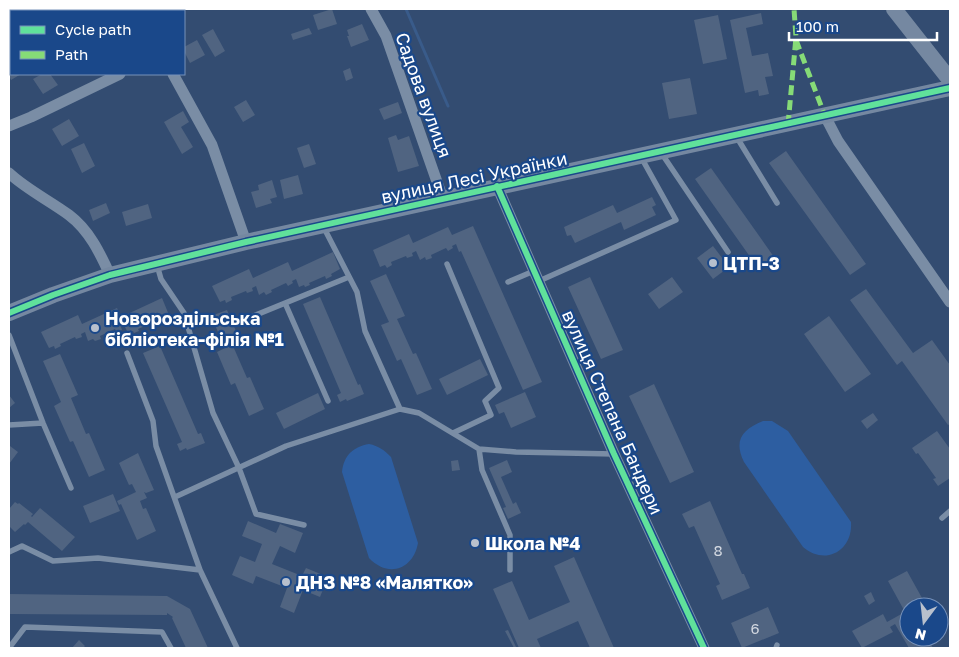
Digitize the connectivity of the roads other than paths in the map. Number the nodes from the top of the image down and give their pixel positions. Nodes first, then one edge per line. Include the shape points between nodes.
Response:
1 (371, 9) edge
2 (894, 9) edge
3 (118, 75) edge
4 (174, 75) edge
5 (950, 80) edge
6 (950, 88) edge
7 (825, 116) junction
8 (9, 126) edge
9 (736, 136) junction
10 (661, 152) junction
11 (641, 157) junction
12 (9, 172) edge
13 (497, 186) junction
14 (442, 197) junction
15 (777, 203) dead end
16 (323, 226) junction
17 (245, 238) junction
18 (728, 252) dead end
19 (156, 264) junction
20 (447, 264) dead end
21 (110, 276) junction
22 (536, 276) junction
23 (349, 277) junction
24 (508, 282) dead end
25 (950, 302) edge
26 (285, 303) junction
27 (9, 313) edge
28 (246, 319) dead end
29 (9, 334) edge
30 (128, 353) dead end
31 (328, 401) dead end
32 (400, 409) junction
33 (43, 423) junction
34 (9, 425) edge
35 (452, 433) junction
36 (479, 449) junction
37 (614, 454) junction
38 (239, 468) junction
39 (71, 488) dead end
40 (175, 497) junction
41 (950, 511) edge
42 (942, 518) dead end
43 (304, 525) dead end
44 (9, 552) edge
45 (200, 570) junction
46 (510, 570) dead end
47 (9, 648) edge
48 (171, 648) edge
49 (237, 648) edge
50 (704, 648) edge

1 - 14 street, Садова вулиця via 386,36
2 - 5 street
3 - 8 street
4 - 17 street via 212,145
6 - 7 street, вулиця Лесі Українки
7 - 9 street, вулиця Лесі Українки
7 - 25 street via 838,141
9 - 10 street, вулиця Лесі Українки
9 - 15 lane
10 - 11 street, вулиця Лесі Українки
10 - 18 lane
11 - 13 street, вулиця Лесі Українки
11 - 22 lane via 676,220
12 - 21 street via 71,216 92,241
13 - 14 street, вулиця Лесі Українки
13 - 22 street, вулиця Степана Бандери
14 - 16 street, вулиця Лесі Українки
16 - 17 street, вулиця Лесі Українки
16 - 23 lane
17 - 19 street, вулиця Лесі Українки
19 - 21 street, вулиця Лесі Українки
19 - 38 lane via 161,279 184,313 213,413
20 - 35 lane via 499,388 485,401 491,415
21 - 27 street, вулиця Лесі Українки via 53,294
22 - 24 lane
22 - 37 street, вулиця Степана Бандери
23 - 26 lane
23 - 32 lane via 357,292 365,331
26 - 28 lane
26 - 31 lane
29 - 33 lane
30 - 40 lane via 153,421 156,446
32 - 35 lane via 419,413
32 - 38 lane via 286,446
33 - 34 lane
33 - 39 lane
35 - 36 lane
36 - 37 lane
36 - 46 lane via 482,470 510,535
37 - 50 street, вулиця Степана Бандери
38 - 40 lane
38 - 43 lane via 256,514
40 - 45 lane
41 - 42 lane
44 - 45 lane via 22,546 54,561 98,558
45 - 49 lane
47 - 48 lane via 25,627 162,632

